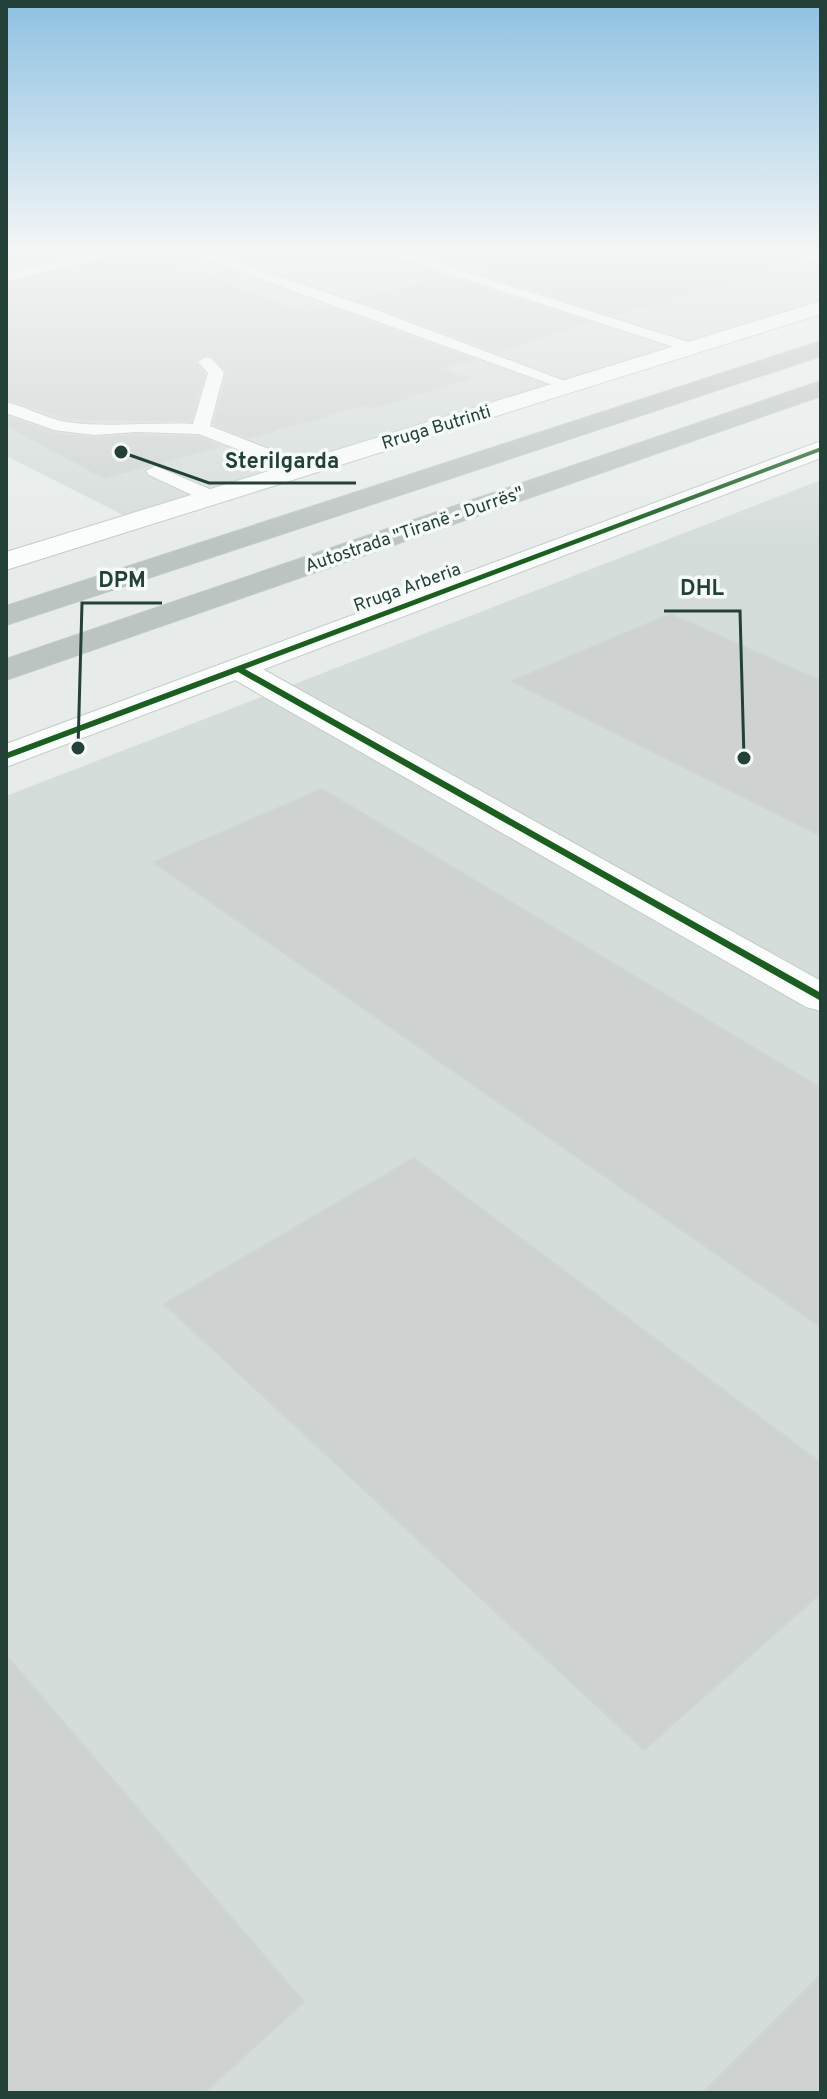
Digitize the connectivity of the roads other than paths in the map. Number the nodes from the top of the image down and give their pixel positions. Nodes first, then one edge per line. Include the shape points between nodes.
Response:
1 (468, 348) edge
2 (692, 348) edge
3 (821, 348) edge
4 (206, 362) dead end
5 (570, 386) junction
6 (821, 388) edge
7 (6, 407) edge
8 (201, 429) junction
9 (821, 449) edge
10 (304, 469) junction
11 (155, 471) dead end
12 (212, 497) junction
13 (6, 561) edge
14 (6, 616) edge
15 (239, 669) junction
16 (6, 670) edge
17 (6, 756) edge
18 (821, 998) edge

1 - 5 lane
2 - 5 main road, Rruga Butrinti
3 - 14 highway
4 - 8 lane via 216,372 211,400 201,411
5 - 10 main road, Rruga Butrinti
6 - 16 highway, Autostrada "Tiranë - Durrës"
7 - 8 lane via 60,426 94,430
8 - 10 lane
9 - 15 main road, Rruga Arberia
10 - 12 main road, Rruga Butrinti
11 - 12 lane
12 - 13 main road, Rruga Butrinti
15 - 17 main road, Rruga Arberia
15 - 18 main road

